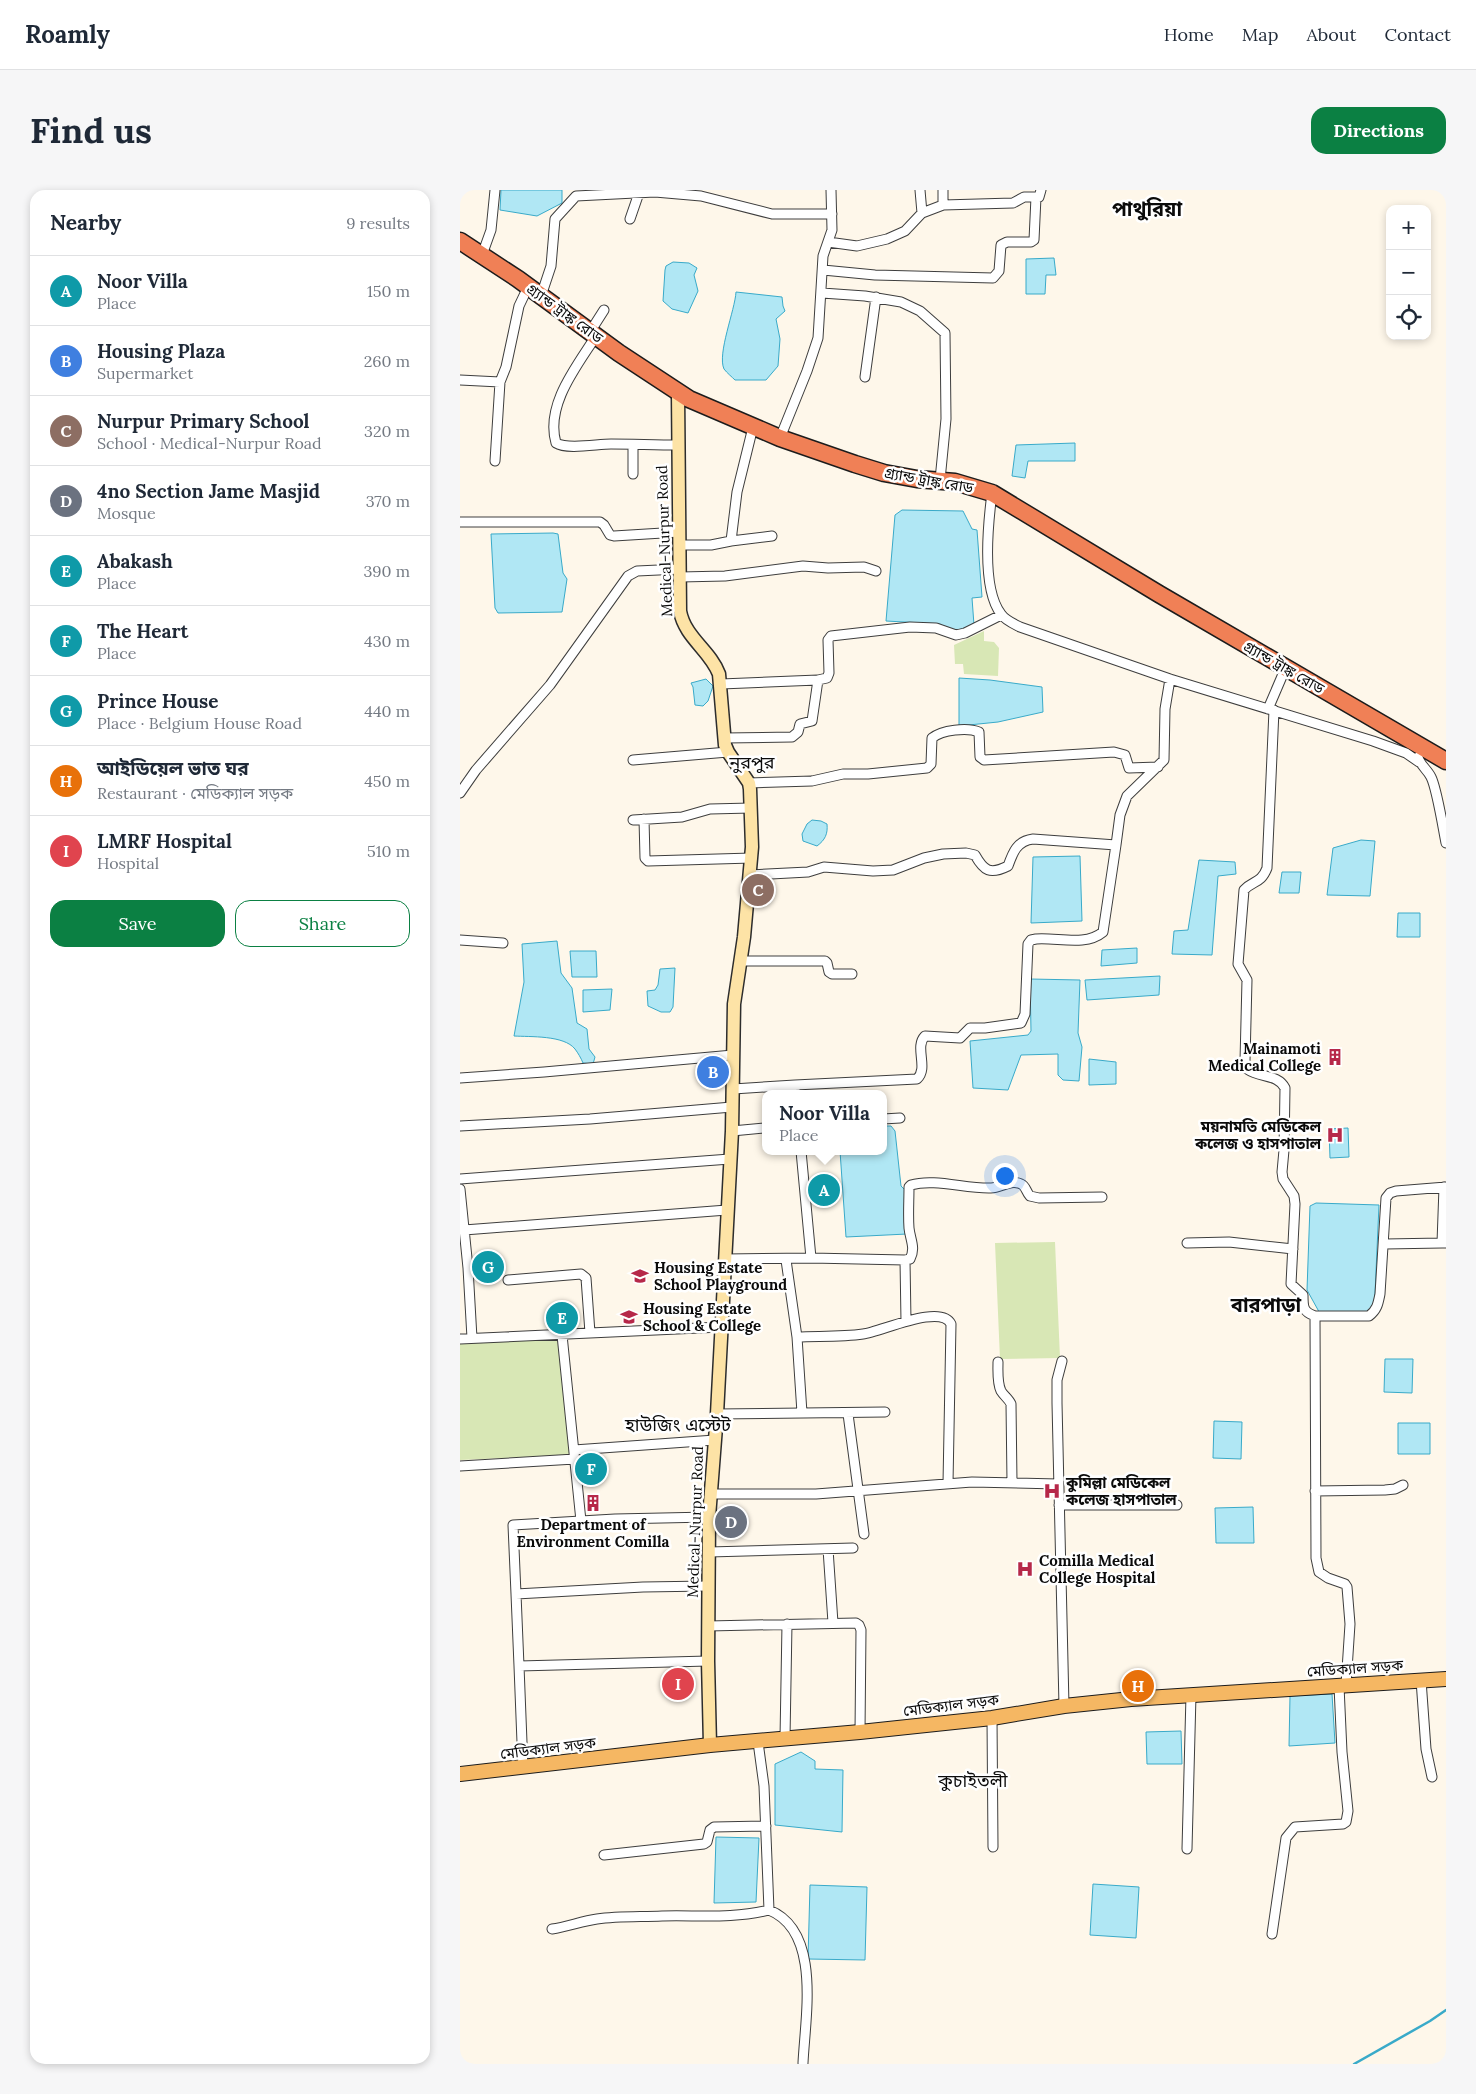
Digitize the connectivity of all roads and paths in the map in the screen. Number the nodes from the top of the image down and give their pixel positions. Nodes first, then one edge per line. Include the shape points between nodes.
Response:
1 (495, 190) edge
2 (831, 190) edge
3 (920, 190) edge
4 (943, 190) edge
5 (640, 191) edge
6 (1038, 194) edge
7 (943, 205) junction
8 (922, 213) junction
9 (832, 214) junction
10 (630, 219) dead end
11 (460, 242) edge
12 (828, 242) junction
13 (482, 255) junction
14 (823, 270) junction
15 (535, 291) junction
16 (822, 293) junction
17 (876, 297) junction
18 (604, 310) dead end
19 (593, 334) junction
20 (866, 377) dead end
21 (460, 380) edge
22 (500, 382) junction
23 (678, 393) junction
24 (753, 427) junction
25 (780, 438) junction
26 (633, 445) junction
27 (678, 445) junction
28 (495, 461) dead end
29 (633, 474) dead end
30 (940, 480) junction
31 (992, 493) junction
32 (460, 522) edge
33 (679, 532) junction
34 (772, 536) dead end
35 (731, 541) junction
36 (679, 545) junction
37 (876, 571) dead end
38 (680, 573) junction
39 (1001, 615) junction
40 (1286, 667) junction
41 (1170, 679) junction
42 (818, 680) junction
43 (720, 684) junction
44 (1271, 709) junction
45 (724, 738) junction
46 (1418, 744) junction
47 (728, 752) junction
48 (633, 760) dead end
49 (1446, 761) edge
50 (1419, 762) junction
51 (1158, 767) junction
52 (749, 783) junction
53 (460, 793) edge
54 (751, 808) junction
55 (644, 819) junction
56 (633, 820) dead end
57 (1446, 843) edge
58 (1116, 845) junction
59 (752, 858) junction
60 (750, 875) junction
61 (460, 940) edge
62 (503, 943) dead end
63 (740, 961) junction
64 (852, 974) dead end
65 (733, 1055) junction
66 (460, 1078) edge
67 (732, 1089) junction
68 (795, 1089) edge
69 (732, 1107) junction
70 (900, 1118) dead end
71 (887, 1119) edge
72 (460, 1126) edge
73 (762, 1128) edge
74 (732, 1131) junction
75 (801, 1155) edge
76 (730, 1159) junction
77 (460, 1179) edge
78 (1445, 1187) edge
79 (460, 1189) edge
80 (1102, 1196) dead end
81 (461, 1203) edge
82 (728, 1210) junction
83 (464, 1230) junction
84 (1188, 1242) dead end
85 (1384, 1244) junction
86 (1444, 1244) edge
87 (1293, 1250) junction
88 (811, 1258) junction
89 (725, 1259) junction
90 (786, 1260) junction
91 (905, 1260) junction
92 (464, 1268) edge
93 (508, 1280) dead end
94 (1315, 1316) junction
95 (906, 1321) junction
96 (721, 1327) junction
97 (590, 1333) junction
98 (562, 1334) junction
99 (797, 1337) junction
100 (472, 1338) junction
101 (460, 1339) edge
102 (1062, 1361) dead end
103 (998, 1362) dead end
104 (885, 1412) dead end
105 (802, 1413) junction
106 (717, 1414) junction
107 (848, 1414) junction
108 (715, 1440) junction
109 (574, 1454) junction
110 (460, 1466) edge
111 (1012, 1482) junction
112 (948, 1483) junction
113 (1058, 1484) junction
114 (1403, 1485) dead end
115 (859, 1490) junction
116 (1315, 1491) junction
117 (711, 1494) junction
118 (1059, 1505) junction
119 (1177, 1505) dead end
120 (709, 1517) junction
121 (581, 1521) junction
122 (864, 1534) dead end
123 (853, 1548) dead end
124 (828, 1549) junction
125 (709, 1552) junction
126 (708, 1586) junction
127 (516, 1594) junction
128 (833, 1623) junction
129 (787, 1624) junction
130 (708, 1626) junction
131 (708, 1661) junction
132 (519, 1666) junction
133 (1446, 1679) edge
134 (1421, 1680) junction
135 (1342, 1685) junction
136 (1191, 1696) junction
137 (1064, 1706) junction
138 (992, 1718) junction
139 (860, 1732) junction
140 (785, 1738) junction
141 (758, 1742) junction
142 (710, 1745) junction
143 (523, 1768) junction
144 (460, 1774) edge
145 (1432, 1777) dead end
146 (766, 1826) junction
147 (993, 1847) dead end
148 (1187, 1849) dead end
149 (604, 1855) dead end
150 (769, 1910) junction
151 (552, 1929) dead end
152 (1272, 1934) dead end
153 (803, 2063) edge

1 - 13 street via 491,230
2 - 9 street
3 - 8 street
4 - 7 street
5 - 9 street via 702,196 772,214
5 - 10 street
5 - 15 street via 572,198 555,219 551,266
6 - 7 street via 1013,203
6 - 14 street via 1034,240 1001,245 999,271 993,278
7 - 8 street
8 - 12 street via 904,231 873,243 857,246
9 - 12 street
11 - 13 highway, গ্র্যান্ড ট্রাঙ্ক রোড
12 - 14 street
13 - 15 highway, গ্র্যান্ড ট্রাঙ্ক রোড
14 - 16 street
15 - 19 highway, গ্র্যান্ড ট্রাঙ্ক রোড
15 - 22 street via 517,312
16 - 17 street
16 - 25 street via 818,338
17 - 20 street
17 - 30 street via 912,306 945,333 946,419
18 - 19 street
19 - 23 highway, গ্র্যান্ড ট্রাঙ্ক রোড
19 - 26 street via 564,388 555,417 555,440 559,445
21 - 22 street
22 - 28 street
23 - 24 highway, গ্র্যান্ড ট্রাঙ্ক রোড
23 - 27 street, Medical-Nurpur Road
24 - 25 highway, গ্র্যান্ড ট্রাঙ্ক রোড
24 - 35 street via 737,492
25 - 30 highway, গ্র্যান্ড ট্রাঙ্ক রোড via 884,472
26 - 27 street
26 - 29 street
27 - 33 street, Medical-Nurpur Road
30 - 31 highway, গ্র্যান্ড ট্রাঙ্ক রোড via 971,485
31 - 39 street via 988,531 989,574 994,600
31 - 40 highway, গ্র্যান্ড ট্রাঙ্ক রোড
32 - 33 street via 600,522 614,536
33 - 36 street, Medical-Nurpur Road
34 - 35 street
35 - 36 street
36 - 38 street, Medical-Nurpur Road
37 - 38 street via 864,567 803,566 726,576
38 - 43 street, Medical-Nurpur Road via 681,620 690,636 716,665
38 - 53 street via 637,571 628,576 550,685
39 - 41 street via 1020,627
39 - 42 street via 965,633 925,627 836,634 828,640 829,673 827,678
40 - 44 street
40 - 46 highway, গ্র্যান্ড ট্রাঙ্ক রোড
41 - 44 street
41 - 51 street via 1165,709 1164,760
42 - 43 street
42 - 45 street via 813,718 800,724 795,736
43 - 45 street, Medical-Nurpur Road
44 - 50 street via 1394,748
44 - 87 street via 1268,868 1264,877 1244,890 1238,964 1247,980 1247,1070 1277,1079 1285,1088 1282,1172 1294,1196
45 - 47 street, Medical-Nurpur Road
46 - 49 highway, গ্র্যান্ড ট্রাঙ্ক রোড
46 - 50 street
47 - 48 street
47 - 52 street, Medical-Nurpur Road
50 - 57 street via 1434,787
51 - 52 street via 1129,768 1125,754 1114,752 984,760 980,757 979,732 966,730 932,738 931,764 927,768 842,774 812,782
51 - 58 street via 1127,796 1120,815
52 - 54 street, Medical-Nurpur Road
54 - 55 street via 710,809 682,817
54 - 59 street, Medical-Nurpur Road
55 - 56 street
55 - 59 street via 645,858 648,860
58 - 60 street via 1024,840 1017,845 1008,866 988,871 975,856 952,853 924,858 893,870 824,867 808,872
58 - 68 street via 1103,932 1094,938 1036,939 1028,944 1025,1014 1021,1023 970,1028 960,1038 925,1036 921,1044 921,1073 917,1079
59 - 60 street, Medical-Nurpur Road
60 - 63 street, Medical-Nurpur Road
61 - 62 street
63 - 64 street via 825,961 832,974
63 - 65 street, Medical-Nurpur Road via 734,1004
65 - 66 street
65 - 67 street, Medical-Nurpur Road
67 - 68 street
67 - 69 street, Medical-Nurpur Road
69 - 72 street
69 - 74 street, Medical-Nurpur Road
70 - 71 street
73 - 74 street
74 - 76 street, Medical-Nurpur Road
75 - 88 street
76 - 77 street
76 - 82 street, Medical-Nurpur Road
78 - 85 street via 1390,1193 1386,1198
78 - 86 street
79 - 81 street
80 - 91 street via 1039,1198 1030,1196 1020,1183 992,1188 917,1183 909,1188 909,1230 913,1253 910,1259
81 - 83 street
82 - 83 street
82 - 89 street, Medical-Nurpur Road
83 - 92 street
84 - 87 street via 1229,1242
85 - 86 street
85 - 94 street via 1379,1300 1373,1313 1369,1316
87 - 94 street via 1292,1284 1302,1295 1302,1307 1306,1313
88 - 90 street
88 - 91 street
89 - 90 street
89 - 96 street, Medical-Nurpur Road
90 - 99 street
91 - 95 street
92 - 100 street
93 - 97 street via 581,1274 586,1278
94 - 116 street
95 - 99 street via 866,1334
95 - 112 street via 920,1317 945,1317 951,1324
96 - 97 street
96 - 106 street, Medical-Nurpur Road
97 - 98 street
98 - 100 street
98 - 109 street
99 - 105 street
100 - 101 street
102 - 113 street via 1057,1402
103 - 111 street via 998,1381 1011,1404
104 - 107 street
105 - 106 street
105 - 107 street
106 - 108 street, Medical-Nurpur Road
107 - 115 street
108 - 109 street
108 - 117 street, Medical-Nurpur Road
109 - 110 street
109 - 121 street
111 - 112 street
111 - 113 street
112 - 115 street
113 - 118 street
114 - 116 street via 1385,1490
115 - 117 street via 816,1494
115 - 122 street
116 - 135 street via 1314,1528 1319,1572 1345,1584 1349,1593 1350,1624
117 - 120 street, Medical-Nurpur Road
118 - 119 street
118 - 137 street
120 - 121 street
120 - 125 street, Medical-Nurpur Road
121 - 127 street via 513,1525
123 - 124 street
124 - 125 street
124 - 128 street
125 - 126 street, Medical-Nurpur Road
126 - 127 street
126 - 130 street, Medical-Nurpur Road
127 - 132 street
128 - 129 street
128 - 139 street via 856,1623 862,1630
129 - 130 street
129 - 140 street
130 - 131 street, Medical-Nurpur Road
131 - 132 street
131 - 142 street, Medical-Nurpur Road
132 - 143 street
133 - 134 main road, মেডিক্যাল সড়ক
134 - 135 main road, মেডিক্যাল সড়ক
134 - 145 street via 1426,1749
135 - 136 main road, মেডিক্যাল সড়ক
135 - 152 street via 1347,1820 1343,1824 1295,1827 1286,1838
136 - 137 main road, মেডিক্যাল সড়ক
136 - 148 street
137 - 138 main road, মেডিক্যাল সড়ক
138 - 139 main road, মেডিক্যাল সড়ক
138 - 147 street
139 - 140 main road, মেডিক্যাল সড়ক
140 - 141 main road, মেডিক্যাল সড়ক
141 - 142 main road, মেডিক্যাল সড়ক
141 - 146 street
142 - 143 main road, মেডিক্যাল সড়ক
143 - 144 main road, মেডিক্যাল সড়ক
146 - 149 street via 714,1827 704,1844
146 - 150 street
150 - 151 street via 713,1917 597,1919
150 - 153 street via 789,1923 804,1956 807,1982

